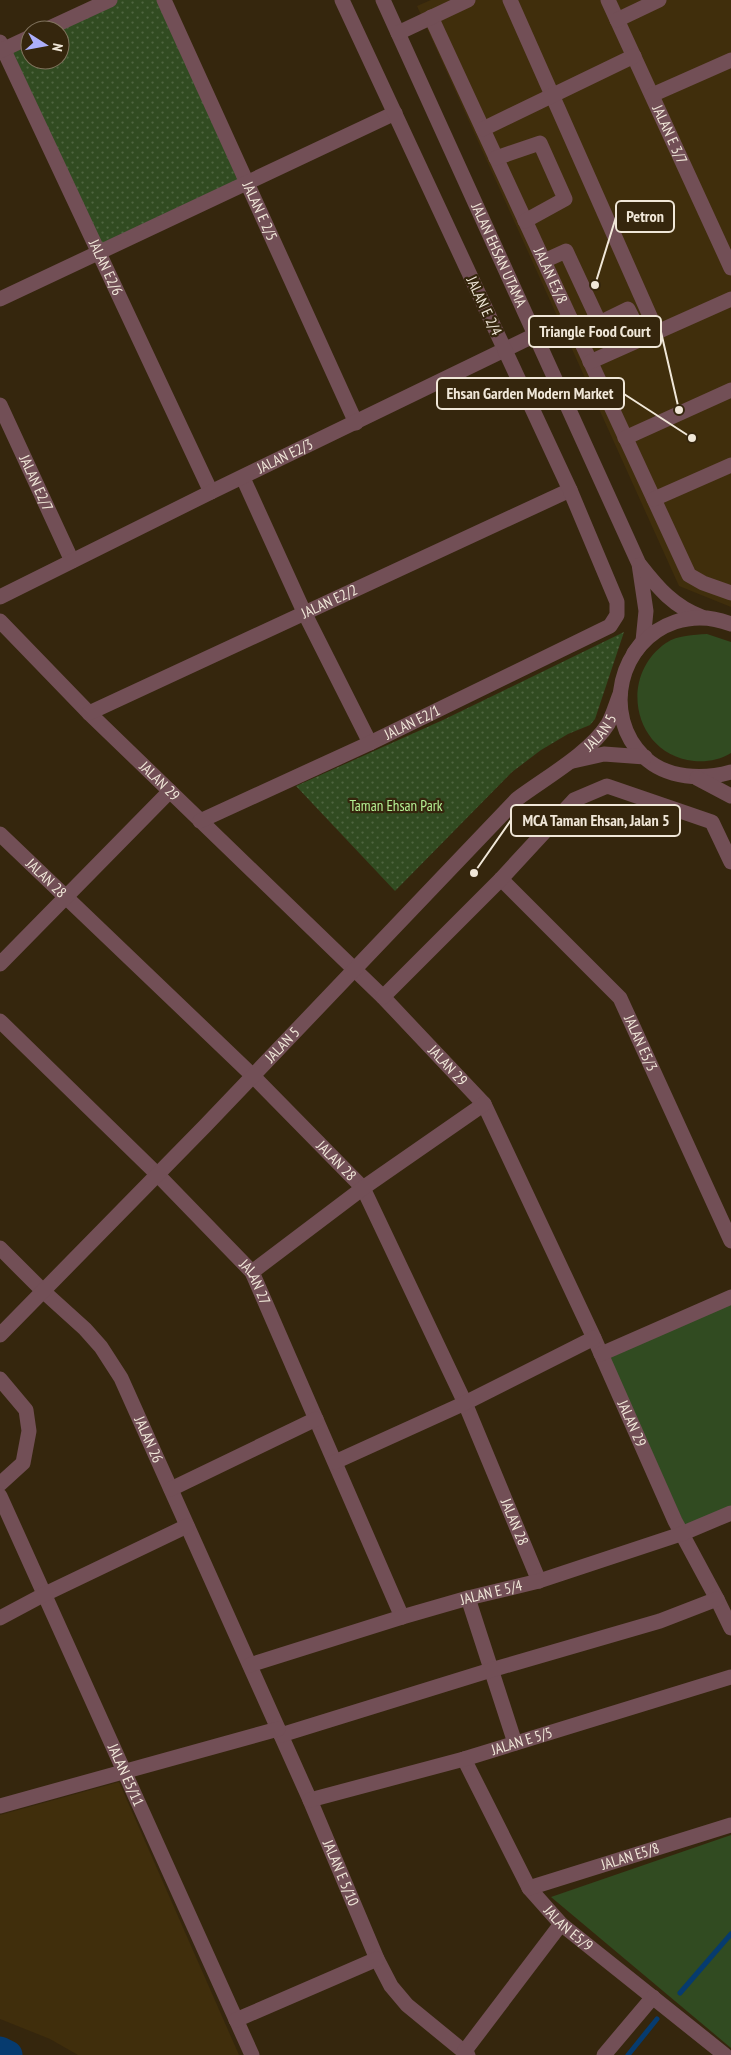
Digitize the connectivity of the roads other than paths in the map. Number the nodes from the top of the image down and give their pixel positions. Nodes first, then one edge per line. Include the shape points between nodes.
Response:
1 (110, 0) edge
2 (164, 0) edge
3 (342, 0) edge
4 (468, 0) edge
5 (510, 0) edge
6 (608, 0) edge
7 (659, 0) edge
8 (385, 1) edge
9 (431, 17) junction
10 (67, 20) edge
11 (617, 20) junction
12 (398, 33) junction
13 (20, 40) edge
14 (1, 47) edge
15 (634, 56) junction
16 (731, 60) edge
17 (652, 95) junction
18 (552, 96) junction
19 (395, 113) junction
20 (483, 129) junction
21 (496, 158) junction
22 (247, 183) junction
23 (525, 221) junction
24 (98, 252) junction
25 (544, 261) junction
26 (731, 268) edge
27 (0, 299) edge
28 (731, 299) edge
29 (570, 318) junction
30 (598, 322) junction
31 (657, 332) junction
32 (577, 334) junction
33 (535, 336) junction
34 (642, 338) junction
35 (504, 351) junction
36 (590, 362) junction
37 (731, 390) edge
38 (0, 405) edge
39 (356, 423) junction
40 (625, 438) junction
41 (731, 465) edge
42 (243, 478) junction
43 (570, 490) junction
44 (211, 492) junction
45 (654, 499) junction
46 (72, 561) junction
47 (639, 564) junction
48 (731, 593) edge
49 (0, 597) edge
50 (304, 612) junction
51 (617, 615) joint
52 (704, 618) junction
53 (0, 621) edge
54 (731, 624) edge
55 (634, 653) junction
56 (620, 694) junction
57 (89, 712) junction
58 (370, 743) junction
59 (645, 757) junction
60 (569, 762) junction
61 (731, 772) edge
62 (695, 778) junction
63 (170, 791) junction
64 (731, 796) edge
65 (200, 821) junction
66 (0, 834) edge
67 (731, 862) edge
68 (501, 879) junction
69 (65, 897) junction
70 (0, 964) edge
71 (354, 969) junction
72 (383, 997) junction
73 (2, 1028) edge
74 (252, 1075) junction
75 (484, 1104) junction
76 (157, 1174) junction
77 (363, 1188) junction
78 (731, 1241) edge
79 (0, 1248) edge
80 (252, 1272) junction
81 (42, 1291) junction
82 (731, 1297) edge
83 (0, 1335) edge
84 (594, 1338) junction
85 (601, 1354) junction
86 (0, 1379) edge
87 (465, 1403) junction
88 (316, 1419) junction
89 (334, 1462) junction
90 (0, 1484) edge
91 (171, 1489) junction
92 (0, 1496) edge
93 (731, 1513) edge
94 (187, 1526) junction
95 (681, 1534) junction
96 (539, 1581) junction
97 (44, 1595) junction
98 (468, 1598) junction
99 (717, 1599) junction
100 (402, 1616) junction
101 (0, 1618) edge
102 (731, 1628) edge
103 (250, 1665) junction
104 (491, 1670) junction
105 (731, 1677) edge
106 (280, 1732) junction
107 (515, 1743) junction
108 (464, 1759) junction
109 (124, 1772) junction
110 (310, 1800) junction
111 (0, 1806) edge
112 (731, 1825) edge
113 (529, 1888) junction
114 (561, 1924) junction
115 (377, 1959) junction
116 (653, 1997) junction
117 (236, 2020) junction
118 (466, 2053) edge
119 (252, 2055) edge
120 (604, 2055) edge
121 (726, 2055) edge

1 - 10 street
2 - 22 street, JALAN E 2/5
3 - 19 street, JALAN E 2/4
4 - 9 street
5 - 18 street
6 - 11 street, JALAN E 3/7
7 - 11 street
8 - 12 street, JALAN EHSAN UTAMA
9 - 12 street
9 - 20 street, JALAN E3/8
11 - 15 street, JALAN E 3/7
12 - 33 street, JALAN EHSAN UTAMA
13 - 14 street
14 - 24 street, JALAN E2/6
15 - 17 street, JALAN E 3/7
15 - 18 street
16 - 17 street
17 - 26 street, JALAN E 3/7
18 - 20 street
18 - 31 street
19 - 22 street
19 - 35 street, JALAN E 2/4
20 - 21 street, JALAN E3/8
21 - 23 street, JALAN E3/8
21 - 23 street via 540,143 544,151 566,199
22 - 24 street
22 - 39 street, JALAN E 2/5
23 - 25 street, JALAN E3/8
24 - 27 street
24 - 44 street, JALAN E2/6
25 - 29 street, JALAN E3/8
25 - 30 street via 566,250
28 - 31 street
29 - 32 street, JALAN E3/8
29 - 33 street, JALAN E2/3
30 - 32 street
30 - 34 street via 628,309
31 - 34 street
32 - 36 street, JALAN E3/8
33 - 35 street, JALAN E2/3
33 - 47 street, JALAN EHSAN UTAMA
34 - 36 street
35 - 39 street, JALAN E2/3
35 - 43 street, JALAN E 2/4
36 - 40 street, JALAN E3/8
37 - 40 street
38 - 46 street, JALAN E2/7
39 - 42 street, JALAN E2/3
40 - 45 street, JALAN E3/8
41 - 45 street
42 - 44 street, JALAN E2/3
42 - 50 street
43 - 50 street, JALAN E2/2
43 - 51 street, JALAN E 2/4 via 617,602
44 - 46 street, JALAN E2/3
45 - 48 street, JALAN E3/8 via 689,575
46 - 49 street, JALAN E2/3
47 - 52 street, JALAN EHSAN UTAMA via 676,605
47 - 55 street, JALAN EHSAN UTAMA via 646,611 643,641
50 - 57 street, JALAN E2/2
50 - 58 street
51 - 58 street, JALAN E2/1 via 610,626
52 - 54 street
52 - 55 street via 665,626 648,637
53 - 57 street, JALAN 29
55 - 56 street via 622,677
56 - 59 street via 627,730
56 - 60 street, JALAN 5 via 608,724
57 - 63 street, JALAN 29
58 - 65 street, JALAN E2/1
59 - 60 street, JALAN 5 via 604,754
59 - 62 street via 668,770
60 - 71 street, JALAN 5 via 517,799
61 - 62 street
62 - 64 street
63 - 65 street, JALAN 29
63 - 69 street
65 - 71 street, JALAN 29
66 - 69 street, JALAN 28
67 - 68 street via 712,822 607,786 574,800
68 - 72 street
68 - 78 street, JALAN E5/3 via 620,998
69 - 70 street
69 - 74 street, JALAN 28
71 - 72 street, JALAN 29
71 - 74 street, JALAN 5
72 - 75 street, JALAN 29
73 - 76 street, JALAN 27
74 - 76 street, JALAN 5
74 - 77 street, JALAN 28
75 - 77 street
75 - 84 street, JALAN 29
76 - 80 street, JALAN 27
76 - 81 street, JALAN 5
77 - 80 street
77 - 87 street, JALAN 28
79 - 81 street, JALAN 26
80 - 88 street, JALAN 27
81 - 83 street, JALAN 5
81 - 91 street, JALAN 26 via 85,1329 113,1365 130,1394
82 - 85 street
84 - 85 street, JALAN 29
84 - 87 street
85 - 95 street, JALAN 29
86 - 90 street via 26,1410 29,1430 23,1463
87 - 89 street
87 - 96 street, JALAN 28
88 - 89 street, JALAN 27
88 - 91 street
89 - 100 street, JALAN 27
91 - 94 street, JALAN 26
92 - 97 street, JALAN E5/11
93 - 95 street, JALAN E 5/4
94 - 97 street
94 - 103 street, JALAN 26
95 - 96 street, JALAN E 5/4
95 - 99 street, JALAN 29
96 - 98 street, JALAN E 5/4
97 - 101 street
97 - 109 street, JALAN E5/11
98 - 100 street, JALAN E 5/4
98 - 104 street
99 - 102 street, JALAN 29
99 - 104 street via 660,1621
100 - 103 street, JALAN E 5/4
103 - 106 street, JALAN E 5/10
104 - 106 street
104 - 107 street
105 - 107 street, JALAN E 5/5
106 - 109 street
106 - 110 street, JALAN E 5/10
107 - 108 street, JALAN E 5/5
108 - 110 street, JALAN E 5/5
108 - 113 street, JALAN E5/9
109 - 111 street
109 - 117 street, JALAN E5/11
110 - 115 street, JALAN E 5/10
112 - 113 street, JALAN E5/8
113 - 114 street, JALAN E5/9
114 - 116 street, JALAN E5/9
114 - 118 street
115 - 117 street
115 - 118 street, JALAN E 5/10 via 391,1986 407,2005
116 - 120 street
116 - 121 street, JALAN E5/9
117 - 119 street, JALAN E5/11

